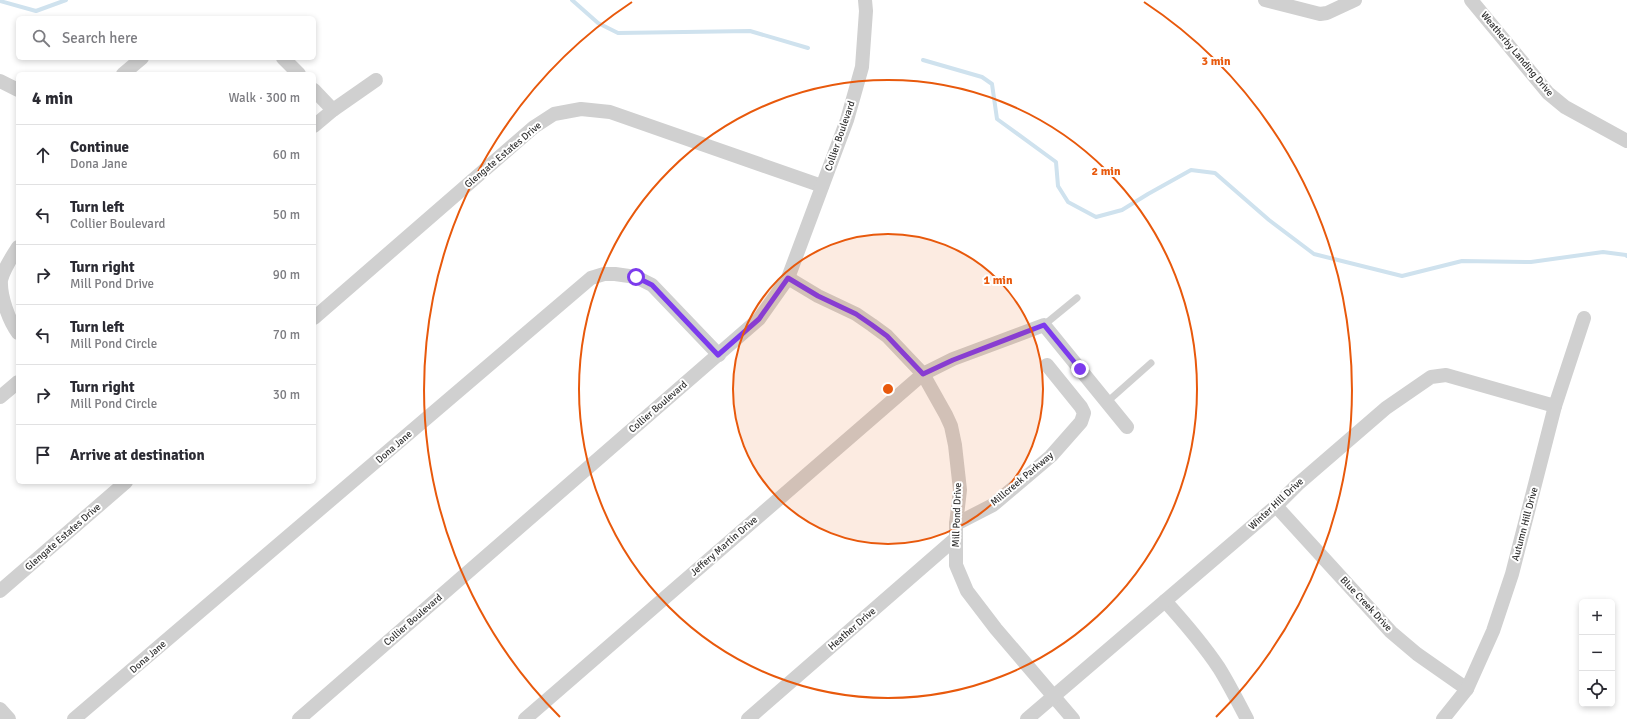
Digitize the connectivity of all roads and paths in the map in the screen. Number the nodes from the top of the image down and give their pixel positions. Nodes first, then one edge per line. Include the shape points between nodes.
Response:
1 (865, 0) edge
2 (1265, 0) edge
3 (1355, 0) edge
4 (1471, 0) edge
5 (140, 60) edge
6 (286, 60) edge
7 (125, 72) edge
8 (297, 72) edge
9 (376, 80) dead end
10 (0, 81) edge
11 (16, 89) edge
12 (316, 92) edge
13 (333, 110) junction
14 (316, 124) edge
15 (1627, 141) edge
16 (822, 186) junction
17 (16, 250) edge
18 (788, 278) junction
19 (1077, 298) dead end
20 (316, 316) edge
21 (1584, 318) dead end
22 (1044, 325) junction
23 (16, 330) edge
24 (718, 355) junction
25 (1151, 363) dead end
26 (1047, 366) dead end
27 (923, 374) junction
28 (16, 384) edge
29 (0, 397) edge
30 (1107, 402) junction
31 (1555, 406) junction
32 (1127, 427) dead end
33 (124, 484) edge
34 (1276, 506) junction
35 (956, 531) junction
36 (0, 591) edge
37 (1165, 601) junction
38 (1467, 689) junction
39 (1054, 696) junction
40 (0, 709) edge
41 (9, 719) edge
42 (74, 719) edge
43 (299, 719) edge
44 (525, 719) edge
45 (748, 719) edge
46 (1027, 719) edge
47 (1073, 719) edge
48 (1247, 719) edge
49 (1443, 719) edge

1 - 16 street, Collier Boulevard via 862,67 847,120
2 - 3 street via 1320,14
4 - 15 street, Weatherby Landing Drive via 1548,93 1565,107
5 - 7 street
6 - 8 street
9 - 13 street
10 - 11 street
12 - 13 street
13 - 14 street
16 - 18 street, Collier Boulevard
16 - 20 street, Glengate Estates Drive via 610,112 581,109 554,114 528,132
17 - 23 street via 0,282 1,295 10,322
18 - 24 street, Collier Boulevard via 759,319
18 - 27 street, Mill Pond Drive via 872,325 887,336
19 - 22 lane
21 - 31 street, Autumn Hill Drive
22 - 27 street, Jeffery Martin Drive
22 - 30 street
24 - 42 street, Dona Jane via 652,285 636,277 615,274 591,278
24 - 43 street, Collier Boulevard
25 - 30 lane
26 - 35 street, Millcreek Parkway via 1081,407 1084,413 1081,422 1051,456 1020,484
27 - 35 street, Mill Pond Drive via 950,426 960,490
27 - 44 street, Jeffery Martin Drive
28 - 29 street
30 - 32 street
31 - 34 street, Winter Hill Drive via 1453,376 1431,377 1386,408
31 - 38 street, Autumn Hill Drive via 1512,574 1493,631
33 - 36 street, Glengate Estates Drive
34 - 37 street, Winter Hill Drive
34 - 38 street, Blue Creek Drive via 1391,632
35 - 39 street, Mill Pond Drive via 956,566 967,591
35 - 45 street, Heather Drive
37 - 39 street, Winter Hill Drive
37 - 48 street via 1192,631 1216,664
38 - 49 street, Autumn Hill Drive
39 - 46 street, Winter Hill Drive
39 - 47 street, Mill Pond Drive
40 - 41 street

